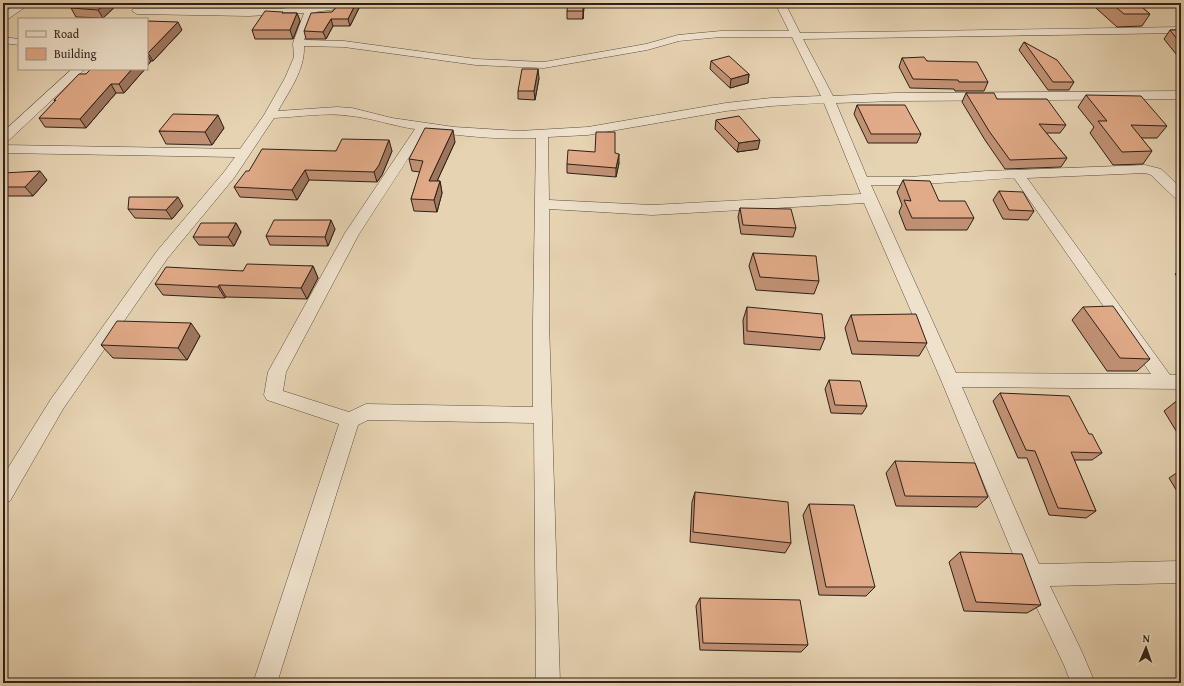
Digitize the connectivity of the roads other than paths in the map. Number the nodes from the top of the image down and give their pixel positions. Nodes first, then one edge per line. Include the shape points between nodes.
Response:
1 (26, 3) edge
2 (146, 3) edge
3 (360, 3) edge
4 (780, 3) edge
5 (310, 11) junction
6 (137, 12) junction
7 (3, 18) edge
8 (131, 18) edge
9 (1181, 30) edge
10 (795, 35) junction
11 (3, 40) edge
12 (18, 42) edge
13 (298, 43) junction
14 (78, 70) edge
15 (1181, 95) edge
16 (829, 100) junction
17 (270, 115) junction
18 (423, 126) junction
19 (542, 134) junction
20 (3, 139) edge
21 (3, 149) edge
22 (244, 153) junction
23 (1018, 174) junction
24 (862, 181) junction
25 (1181, 196) edge
26 (870, 198) junction
27 (541, 204) junction
28 (950, 380) junction
29 (1173, 382) edge
30 (542, 415) junction
31 (350, 420) junction
32 (3, 494) edge
33 (1181, 572) edge
34 (1034, 575) junction
35 (266, 683) edge
36 (548, 683) edge
37 (1083, 683) edge

1 - 7 street
2 - 6 street
3 - 5 street
4 - 10 street
5 - 6 street
5 - 13 street
6 - 8 street
9 - 10 street
10 - 13 street via 721,34 678,38 647,47 544,65 476,62 344,44
10 - 16 street
11 - 12 street
13 - 17 street via 299,57 291,78
14 - 20 street
15 - 16 street via 895,97
16 - 19 street via 771,102 588,131
16 - 24 street
17 - 18 street via 352,112 392,122
17 - 22 street
18 - 19 street via 454,132
18 - 31 street via 352,233 277,372 273,395
19 - 27 street
21 - 22 street
22 - 32 street via 230,175 162,256 57,404
23 - 24 street via 910,181
23 - 25 street via 1151,170
23 - 29 street
24 - 26 street
26 - 27 street via 652,210
26 - 28 street
27 - 30 street
28 - 29 street
28 - 34 street
30 - 31 street via 366,412
30 - 36 street
31 - 35 street
33 - 34 street
34 - 37 street

